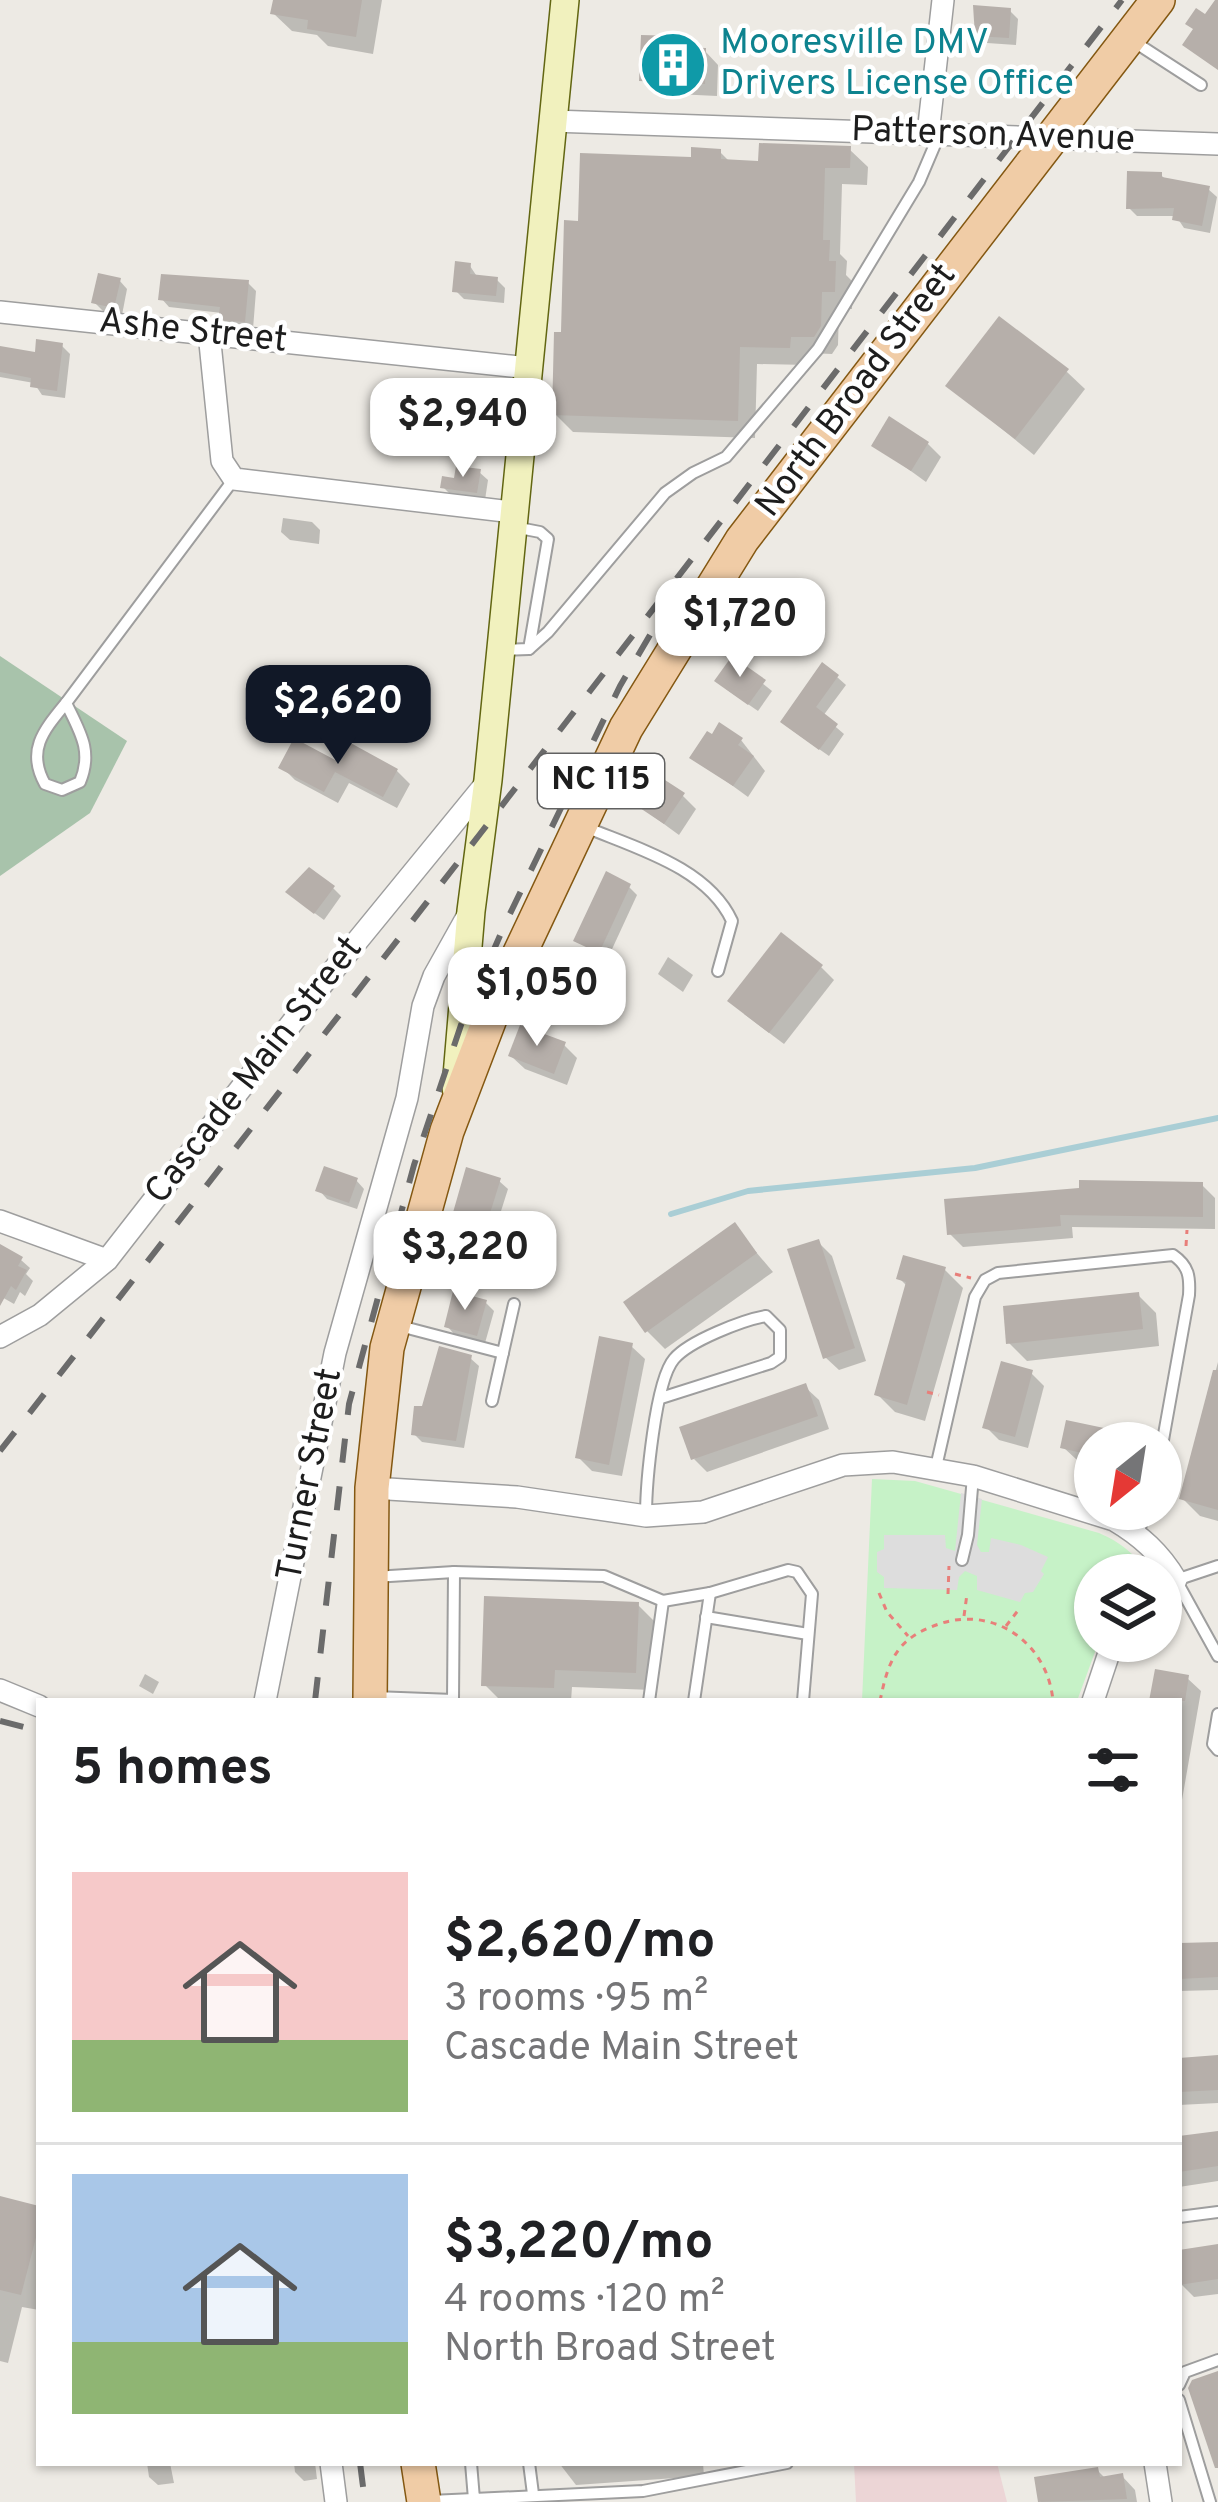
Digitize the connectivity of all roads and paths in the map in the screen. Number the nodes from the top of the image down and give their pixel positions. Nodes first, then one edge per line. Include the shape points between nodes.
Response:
1 (565, 0) edge
2 (943, 0) edge
3 (1158, 0) edge
4 (1129, 38) junction
5 (1201, 85) dead end
6 (552, 121) junction
7 (934, 135) junction
8 (1052, 137) junction
9 (1218, 144) edge
10 (0, 312) edge
11 (209, 333) junction
12 (529, 368) junction
13 (233, 479) junction
14 (511, 519) junction
15 (529, 649) junction
16 (500, 650) junction
17 (66, 703) junction
18 (488, 780) junction
19 (580, 825) junction
20 (470, 911) junction
21 (718, 971) dead end
22 (454, 1112) junction
23 (0, 1221) edge
24 (107, 1260) junction
25 (514, 1304) dead end
26 (394, 1324) junction
27 (0, 1337) edge
28 (503, 1353) junction
29 (661, 1398) junction
30 (492, 1401) dead end
31 (1166, 1422) edge
32 (937, 1466) junction
33 (973, 1475) junction
34 (372, 1488) junction
35 (646, 1516) junction
36 (1139, 1530) edge
37 (1138, 1534) junction
38 (1150, 1554) edge
39 (956, 1559) joint
40 (1218, 1565) edge
41 (454, 1573) junction
42 (371, 1577) junction
43 (1182, 1580) edge
44 (710, 1593) junction
45 (879, 1593) dead end
46 (948, 1594) dead end
47 (967, 1594) dead end
48 (663, 1601) junction
49 (1182, 1604) edge
50 (1020, 1608) dead end
51 (706, 1617) junction
52 (964, 1618) junction
53 (1005, 1627) junction
54 (808, 1634) junction
55 (909, 1638) junction
56 (1218, 1656) edge
57 (1106, 1662) edge
58 (0, 1690) edge
59 (267, 1698) edge
60 (370, 1698) edge
61 (453, 1698) edge
62 (649, 1698) edge
63 (694, 1698) edge
64 (803, 1698) edge
65 (881, 1698) edge
66 (1053, 1698) edge
67 (1094, 1698) edge
68 (36, 1705) edge
69 (1218, 1714) edge
70 (1218, 1750) edge
71 (1218, 2212) edge
72 (1182, 2217) edge
73 (1218, 2360) edge
74 (1182, 2378) edge
75 (1182, 2410) edge
76 (331, 2466) edge
77 (418, 2466) edge
78 (471, 2466) edge
79 (530, 2466) edge
80 (772, 2466) edge
81 (1155, 2466) edge
82 (533, 2494) junction
83 (475, 2499) junction
84 (336, 2502) edge
85 (423, 2502) edge
86 (1161, 2502) edge
87 (1210, 2502) edge

1 - 6 street
2 - 7 street
3 - 4 main road, North Broad Street / NC 115
4 - 5 lane
4 - 8 main road, North Broad Street / NC 115
6 - 7 street, Patterson Avenue
6 - 12 street
7 - 8 street, Patterson Avenue
7 - 15 lane via 919,182 818,349 726,458 665,493
8 - 9 street, Patterson Avenue
8 - 19 main road, North Broad Street / NC 115 via 742,540 626,728
10 - 11 street, Ashe Street
11 - 12 street, Ashe Street
11 - 13 street via 222,461
12 - 14 street
13 - 14 street
13 - 17 lane
14 - 15 lane via 548,538
14 - 16 street
15 - 16 lane
16 - 18 street
17 - 17 lane via 35,751 45,784 62,790 80,782 88,764
18 - 20 street
18 - 24 street, Cascade Main Street
19 - 21 lane via 697,878 723,902 732,921
19 - 22 main road, North Broad Street / NC 115
20 - 22 street
20 - 59 street, Turner Street via 423,1006 407,1098 335,1353
22 - 26 main road, North Broad Street / NC 115
23 - 24 street
24 - 27 street, Cascade Main Street
25 - 28 lane
26 - 28 lane
26 - 34 main road, North Broad Street / NC 115
28 - 30 lane
29 - 29 lane via 676,1355 745,1319 766,1316 780,1330 780,1358
29 - 35 lane
31 - 32 lane via 1190,1295 1182,1262 1173,1256 998,1273 976,1297
32 - 33 street
32 - 35 street via 843,1465 703,1512
33 - 37 street
33 - 39 lane via 968,1535
34 - 35 street
34 - 42 main road, North Broad Street / NC 115
36 - 37 lane
37 - 38 street
39 - 46 path
40 - 43 lane
41 - 42 lane
41 - 48 lane via 604,1576
41 - 61 lane
42 - 60 main road, North Broad Street / NC 115
44 - 48 lane
44 - 51 lane
44 - 54 lane via 797,1572 812,1594
45 - 55 path
47 - 52 path
48 - 62 lane
49 - 56 lane
50 - 53 path
51 - 54 lane
51 - 63 lane
52 - 53 path
52 - 55 path
53 - 66 path via 1042,1659
54 - 64 lane
55 - 65 path via 891,1662
57 - 67 street
58 - 68 street
69 - 70 lane
71 - 72 lane
73 - 74 lane
75 - 87 lane
76 - 84 street
77 - 85 main road
78 - 83 lane
79 - 82 lane
80 - 82 lane via 643,2491
81 - 86 street
82 - 83 lane
83 - 85 lane

